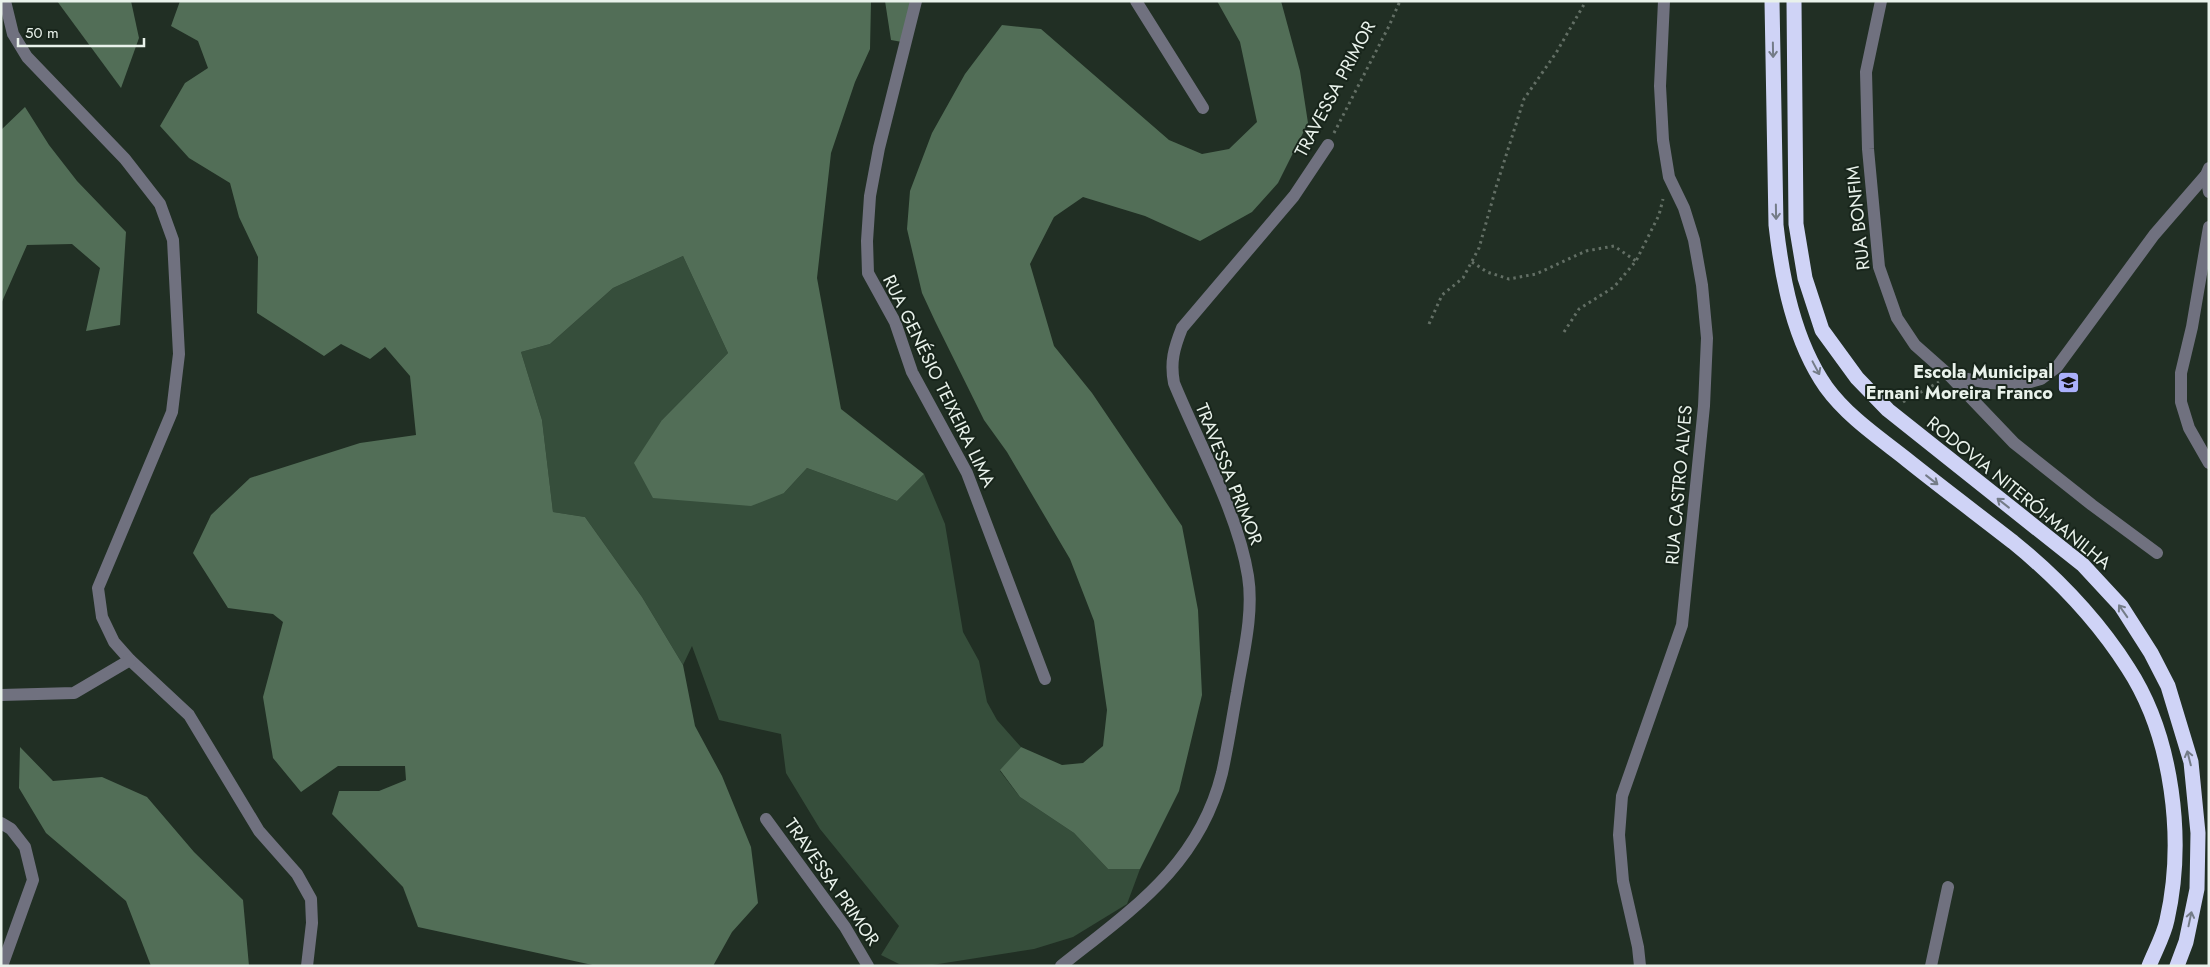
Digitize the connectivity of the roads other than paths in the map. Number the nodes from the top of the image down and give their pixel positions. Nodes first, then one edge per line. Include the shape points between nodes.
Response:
1 (5, 1) edge
2 (916, 1) edge
3 (1136, 1) edge
4 (1664, 1) edge
5 (1772, 1) edge
6 (1794, 1) edge
7 (1881, 1) edge
8 (1203, 108) dead end
9 (1328, 145) road end
10 (2208, 172) edge
11 (2209, 192) edge
12 (2209, 227) edge
13 (1950, 376) junction
14 (2209, 464) edge
15 (2157, 552) dead end
16 (130, 660) junction
17 (1045, 679) dead end
18 (1, 695) edge
19 (766, 819) dead end
20 (1, 823) edge
21 (1948, 887) dead end
22 (2, 966) edge
23 (307, 966) edge
24 (868, 966) edge
25 (1061, 966) edge
26 (1640, 966) edge
27 (1931, 966) edge
28 (2149, 966) edge
29 (2177, 966) edge

1 - 16 street via 13,34 27,57 125,159 160,204 173,240 179,354 172,412 98,588 102,616 114,642
2 - 17 street, RUA GENÉSIO TEIXEIRA LIMA via 870,196 868,273 895,322 912,372 967,473
3 - 8 street
4 - 26 street, RUA CASTRO ALVES via 1660,86 1663,140 1669,177 1684,208 1694,240 1707,338 1703,415 1682,625 1622,796 1619,835 1623,881
5 -> 28 highway via 1776,225 1779,254 1800,337 1826,387 1860,424 2015,544 2067,591 2128,668 2155,724 2175,819 2176,851 2167,921
29 -> 6 highway, RODOVIA NITERÓI-MANILHA via 2186,942 2197,890 2198,833 2191,762 2168,686 2151,652 2121,606 2083,565 1888,410 1857,378 1822,330 1805,278 1796,224
7 - 13 street, RUA BONFIM via 1866,72 1872,213 1879,267 1897,318 1915,345
9 - 25 street, TRAVESSA PRIMOR via 1294,196 1182,328 1171,364 1174,382 1240,540 1248,577 1249,612 1222,774 1206,815 1182,859 1152,894
10 - 11 street
10 - 13 street via 2154,235 2057,367 2041,379 2019,384
12 - 14 street via 2181,373 2181,402 2189,428
13 - 15 street, RUA BONFIM via 2014,443
16 - 18 street via 74,692
16 - 23 street via 189,716 258,831 297,874 311,899
19 - 24 street, TRAVESSA PRIMOR via 845,927
20 - 22 street via 11,829 25,846 33,880
21 - 27 street

